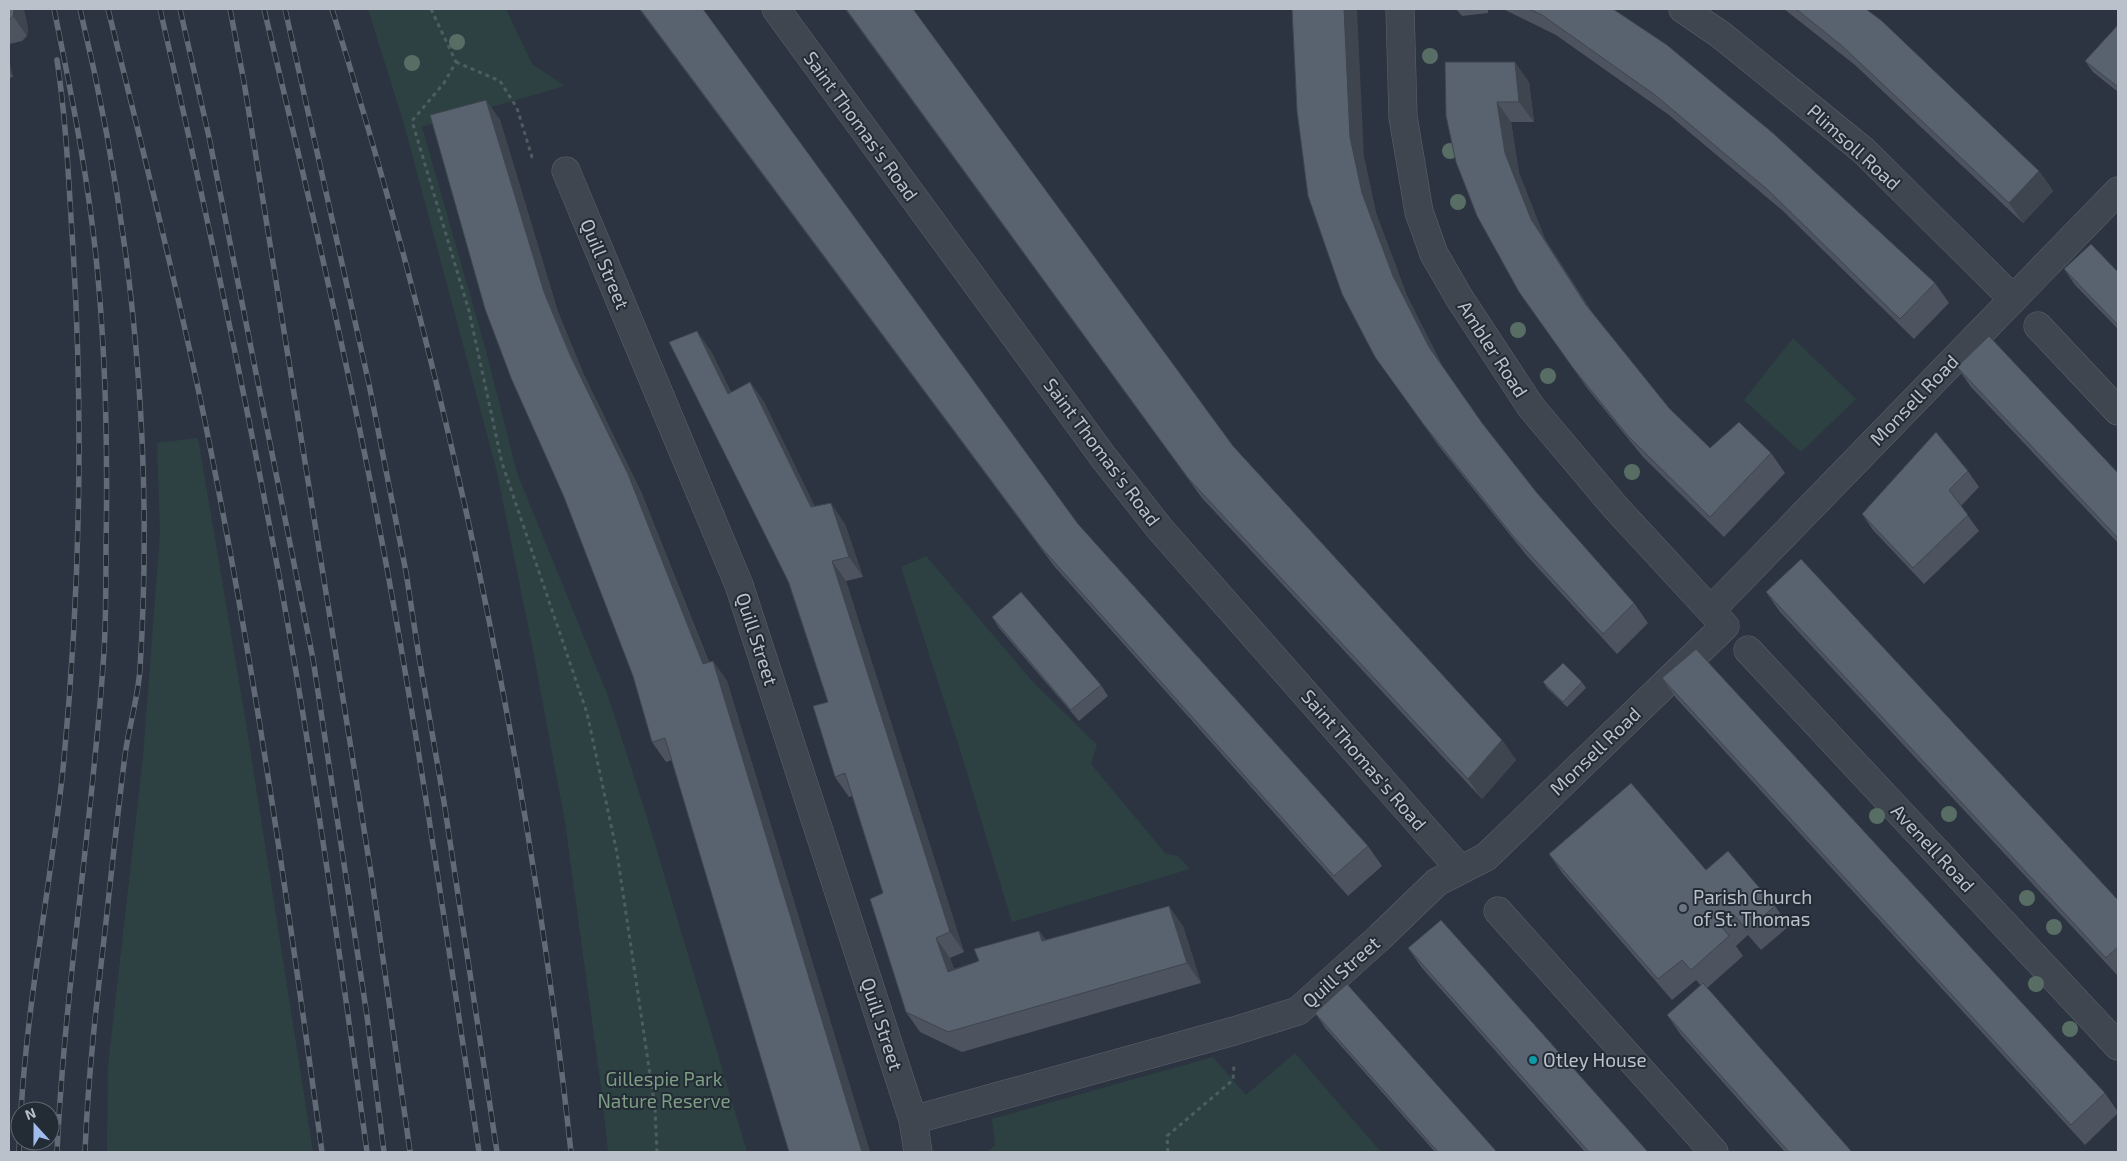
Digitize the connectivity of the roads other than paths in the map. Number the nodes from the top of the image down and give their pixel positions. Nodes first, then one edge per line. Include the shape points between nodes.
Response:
1 (776, 9) edge
2 (1400, 9) edge
3 (1683, 9) edge
4 (566, 171) road end
5 (2118, 191) edge
6 (2013, 299) junction
7 (2038, 326) dead end
8 (2118, 411) edge
9 (1718, 618) junction
10 (1748, 650) dead end
11 (1460, 869) junction
12 (1498, 911) dead end
13 (2118, 1046) edge
14 (913, 1120) junction
15 (918, 1152) edge
16 (1714, 1152) edge

1 - 11 street, Saint Thomas's Road via 1027,354 1154,521
2 - 9 street, Ambler Road via 1404,116 1419,212 1434,254 1531,407 1616,508
3 - 6 street, Plimsoll Road via 1721,34 1864,150
4 - 14 street, Quill Street via 739,585
5 - 6 street, Monsell Road
6 - 9 street, Monsell Road
7 - 8 street
9 - 11 street, Monsell Road via 1486,857
10 - 13 street, Avenell Road
11 - 14 street, Quill Street via 1437,882 1298,1011
12 - 16 street
14 - 15 street, Quill Street

